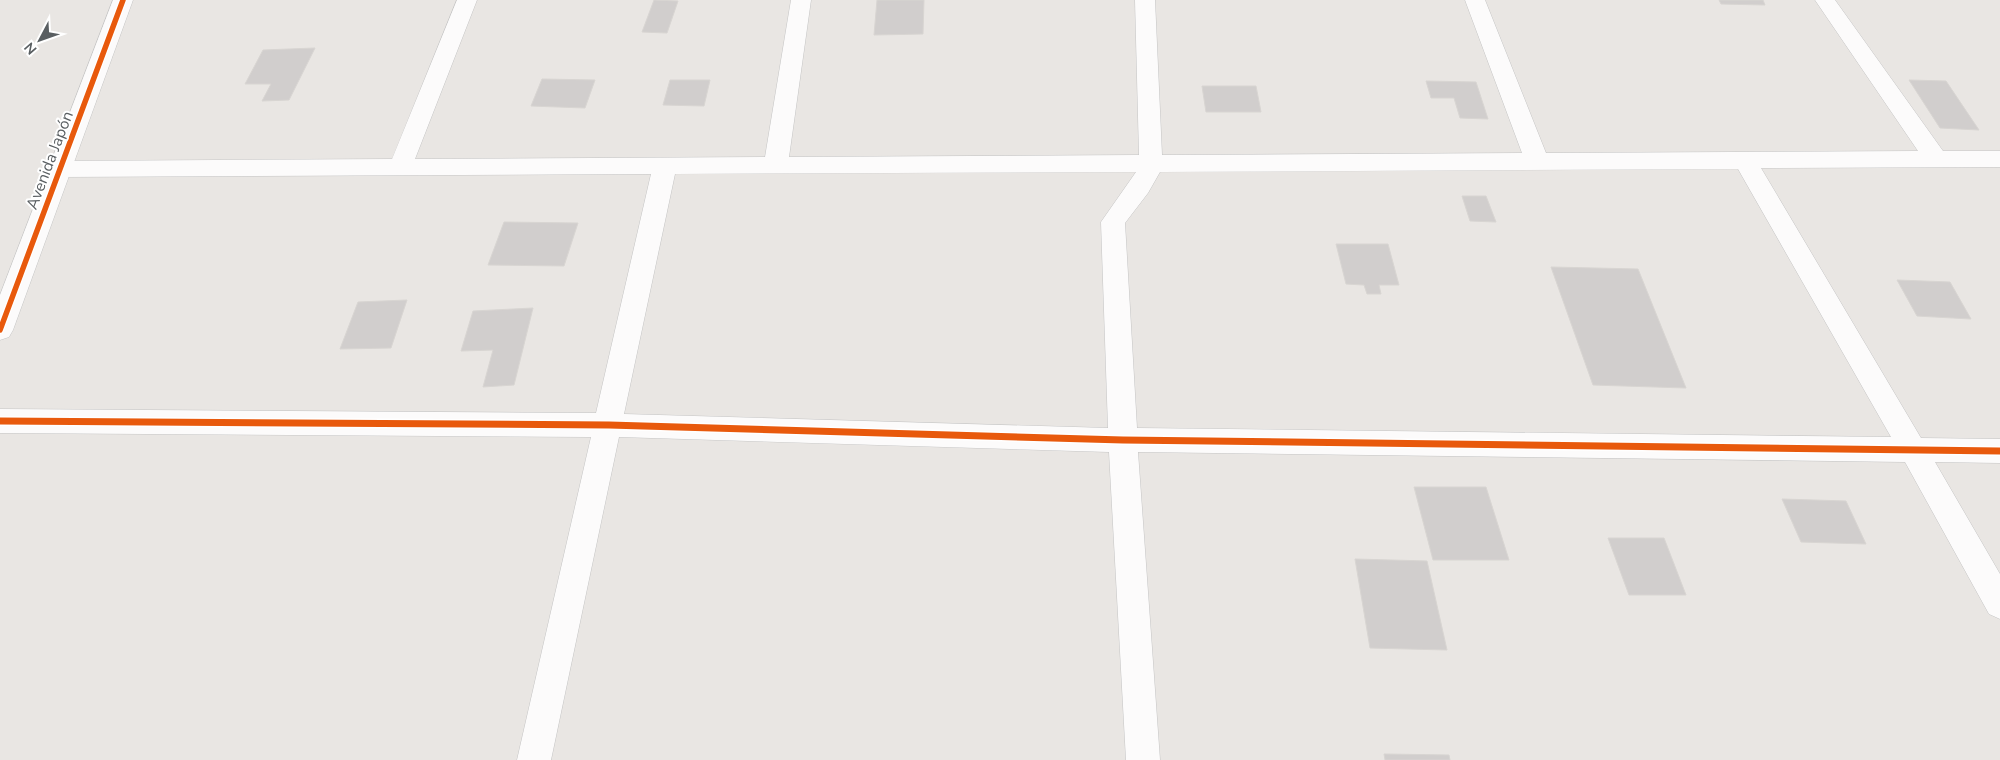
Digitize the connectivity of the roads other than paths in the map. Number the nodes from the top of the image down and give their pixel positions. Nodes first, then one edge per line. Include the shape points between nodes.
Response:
1 (123, 0) edge
2 (467, 0) edge
3 (801, 0) edge
4 (1145, 0) edge
5 (1475, 0) edge
6 (1825, 0) edge
7 (1744, 159) junction
8 (1936, 159) junction
9 (2000, 159) edge
10 (1537, 161) junction
11 (1151, 164) junction
12 (776, 165) junction
13 (665, 166) junction
14 (400, 168) junction
15 (60, 169) junction
16 (0, 330) edge
17 (0, 421) edge
18 (609, 425) junction
19 (1123, 440) junction
20 (1913, 450) junction
21 (2000, 451) edge
22 (2000, 604) edge
23 (534, 760) edge
24 (1142, 760) edge

1 - 15 street, Avenida Japón
2 - 14 street
3 - 12 street
4 - 11 street
5 - 10 street
6 - 8 street
7 - 8 street
7 - 10 street
7 - 20 street
8 - 9 street
10 - 11 street
11 - 12 street
11 - 19 street via 1143,185 1113,222
12 - 13 street
13 - 14 street
13 - 18 street
14 - 15 street
15 - 16 street, Avenida Japón
17 - 18 street
18 - 19 street
18 - 23 street
19 - 20 street
19 - 24 street
20 - 21 street
20 - 22 street

